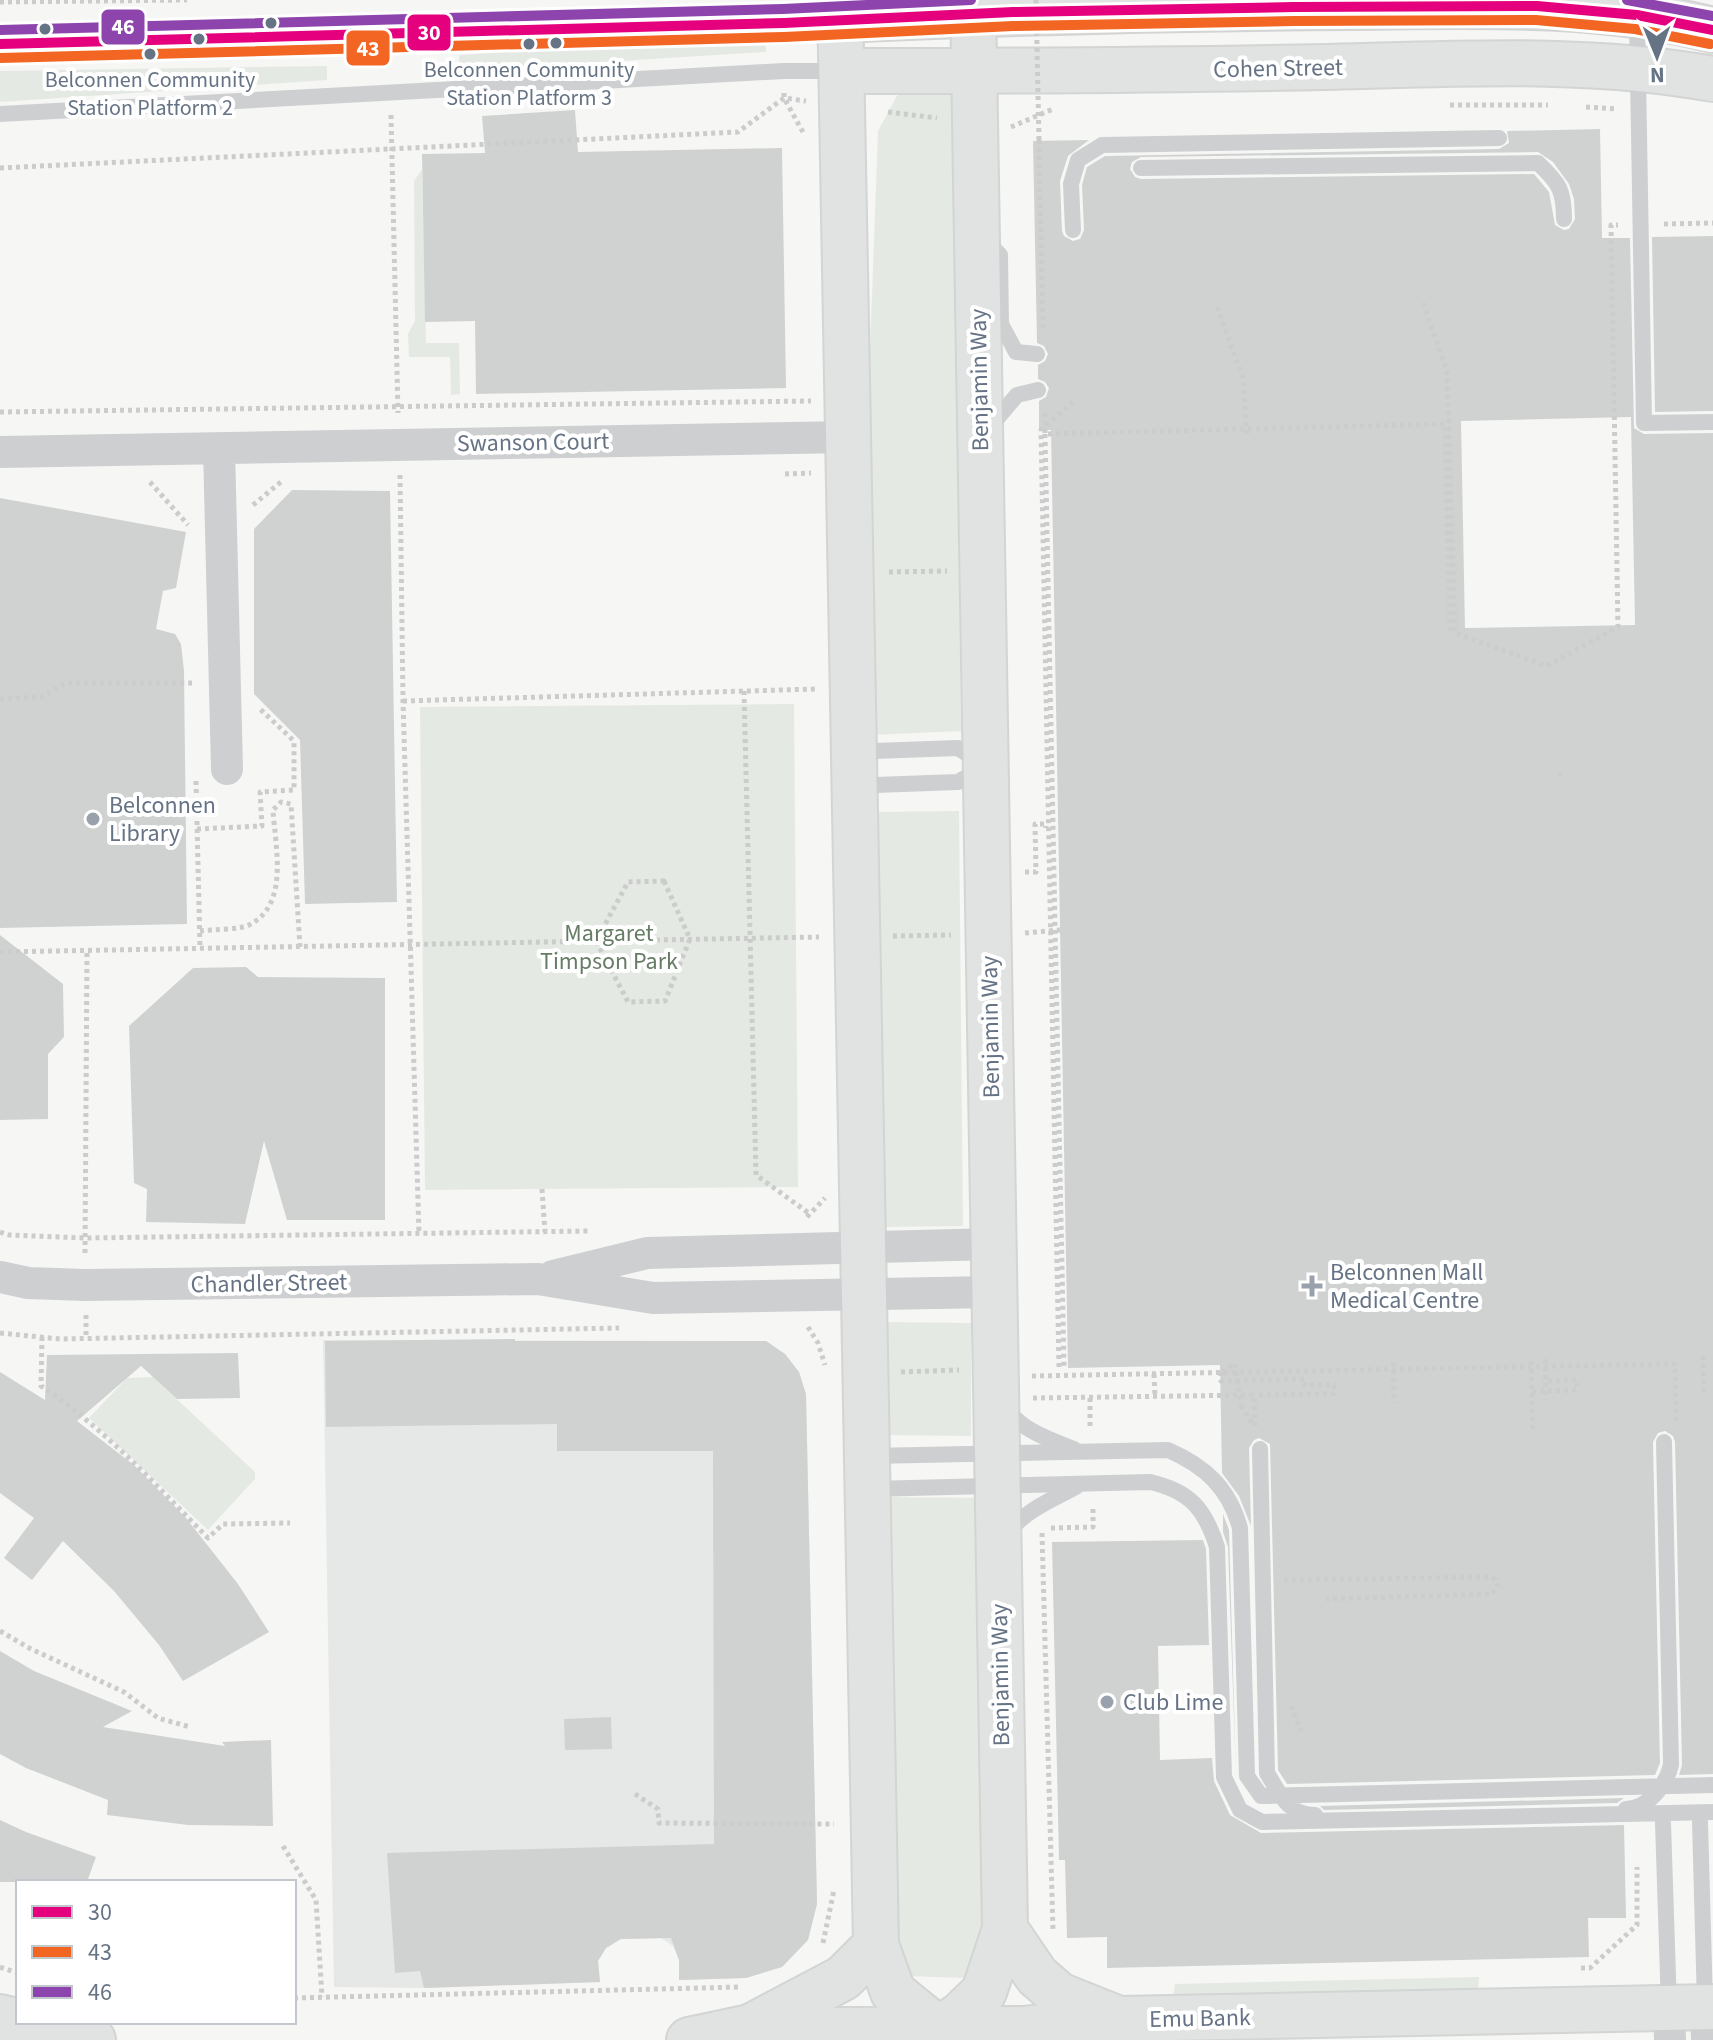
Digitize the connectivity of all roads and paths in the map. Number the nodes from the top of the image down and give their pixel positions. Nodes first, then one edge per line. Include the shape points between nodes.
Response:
1 (187, 0) edge
2 (1036, 0) edge
3 (0, 2) edge
4 (973, 7) edge
5 (840, 10) edge
6 (1637, 15) junction
7 (1713, 30) edge
8 (0, 44) edge
9 (1636, 67) junction
10 (974, 71) junction
11 (1713, 79) edge
12 (842, 89) junction
13 (390, 93) junction
14 (0, 114) edge
15 (994, 125) junction
16 (1499, 138) dead end
17 (1014, 142) dead end
18 (393, 149) junction
19 (0, 168) edge
20 (1141, 168) dead end
21 (1564, 219) dead end
22 (1073, 230) dead end
23 (977, 231) junction
24 (1423, 303) dead end
25 (1217, 307) dead end
26 (1040, 348) joint
27 (1041, 397) joint
28 (1075, 400) dead end
29 (812, 401) dead end
30 (398, 407) junction
31 (0, 412) edge
32 (1713, 422) edge
33 (1045, 434) junction
34 (1247, 436) dead end
35 (848, 437) junction
36 (980, 438) junction
37 (399, 445) junction
38 (219, 449) junction
39 (0, 452) edge
40 (982, 570) junction
41 (851, 572) junction
42 (1450, 631) dead end
43 (1546, 666) dead end
44 (225, 683) junction
45 (817, 689) dead end
46 (744, 691) junction
47 (0, 699) edge
48 (403, 701) junction
49 (986, 766) junction
50 (227, 769) dead end
51 (854, 769) junction
52 (1024, 856) dead end
53 (1025, 872) junction
54 (1025, 888) dead end
55 (1025, 918) dead end
56 (1057, 929) junction
57 (1025, 933) dead end
58 (1035, 933) dead end
59 (1049, 935) junction
60 (690, 939) junction
61 (596, 941) junction
62 (412, 945) junction
63 (300, 947) junction
64 (200, 948) junction
65 (87, 950) junction
66 (0, 952) edge
67 (542, 1189) dead end
68 (827, 1196) dead end
69 (810, 1214) junction
70 (592, 1231) dead end
71 (0, 1232) edge
72 (545, 1232) junction
73 (419, 1234) junction
74 (85, 1238) junction
75 (993, 1244) junction
76 (863, 1247) junction
77 (796, 1249) junction
78 (0, 1277) edge
79 (538, 1279) junction
80 (994, 1292) junction
81 (864, 1294) junction
82 (798, 1296) junction
83 (633, 1327) dead end
84 (0, 1333) edge
85 (42, 1337) junction
86 (1703, 1356) dead end
87 (1545, 1359) dead end
88 (1531, 1361) dead end
89 (1393, 1362) dead end
90 (866, 1372) junction
91 (1221, 1372) junction
92 (1154, 1374) junction
93 (1007, 1378) junction
94 (1282, 1380) junction
95 (1221, 1381) junction
96 (1545, 1381) junction
97 (1532, 1391) junction
98 (1254, 1395) junction
99 (1282, 1395) junction
100 (1221, 1396) junction
101 (1155, 1397) junction
102 (1704, 1397) dead end
103 (1546, 1400) dead end
104 (1394, 1403) dead end
105 (1241, 1406) dead end
106 (1533, 1433) dead end
107 (1670, 1437) joint
108 (1258, 1442) joint
109 (1080, 1452) junction
110 (996, 1470) junction
111 (869, 1472) junction
112 (1081, 1484) junction
113 (290, 1523) dead end
114 (1093, 1527) dead end
115 (998, 1546) junction
116 (1274, 1581) dead end
117 (1326, 1599) dead end
118 (0, 1631) edge
119 (1669, 1721) junction
120 (190, 1727) dead end
121 (1713, 1785) edge
122 (1671, 1786) junction
123 (635, 1794) dead end
124 (833, 1809) dead end
125 (1706, 1817) edge
126 (1667, 1818) junction
127 (834, 1824) junction
128 (834, 1838) dead end
129 (283, 1846) dead end
130 (1637, 1855) dead end
131 (834, 1881) dead end
132 (1005, 1929) junction
133 (1053, 1944) dead end
134 (876, 1945) junction
135 (821, 1954) dead end
136 (1590, 1968) dead end
137 (322, 1997) junction
138 (296, 1998) edge
139 (745, 2007) junction
140 (1119, 2019) junction
141 (1693, 2021) edge
142 (28, 2024) edge
143 (938, 2037) edge
144 (93, 2040) edge
145 (689, 2040) edge

1 - 3 path
2 - 26 path, bridge
4 - 5 main road
4 - 6 main road via 1537,6
4 - 10 main road, Benjamin Way
5 - 8 lane
5 - 12 main road
6 - 7 main road
6 - 9 lane
9 - 10 main road, Cohen Street via 1526,63
9 - 11 main road, Cohen Street
9 - 32 lane via 1644,423
10 - 12 main road, Cohen Street
10 - 15 main road, Benjamin Way
12 - 13 lane via 784,71
12 - 15 path
12 - 18 path via 784,98 738,132
12 - 35 main road
13 - 14 lane
13 - 18 path
15 - 17 path
15 - 23 main road, Benjamin Way
16 - 22 lane via 1102,145 1078,160 1071,184
18 - 19 path
18 - 30 path
20 - 21 lane via 1538,163 1558,182
23 - 26 lane via 1000,255 1001,324 1016,352
23 - 36 main road, Benjamin Way
24 - 43 path via 1447,371 1455,633
25 - 34 path via 1243,378
27 - 33 path
27 - 36 lane via 1017,395
28 - 59 path via 1041,430
29 - 30 path
30 - 31 path
30 - 37 path
33 - 42 path via 1445,424
33 - 56 path
35 - 37 street, Swanson Court
35 - 41 main road
36 - 40 main road, Benjamin Way
37 - 38 street, Swanson Court
37 - 48 path
38 - 39 street, Swanson Court
38 - 44 street
40 - 41 path
40 - 49 main road, Benjamin Way
41 - 51 main road
44 - 47 path via 66,683 42,697
44 - 50 street
45 - 46 path
46 - 48 path
46 - 69 path via 756,1175
48 - 62 path
49 - 51 lane via 958,782 875,785
49 - 51 lane via 958,748 874,751
49 - 75 main road, Benjamin Way
51 - 76 main road
52 - 53 path
53 - 54 path
53 - 59 path via 1036,872 1035,824 1046,824
55 - 57 path
56 - 59 path
56 - 59 path via 1061,1367
58 - 59 path
60 - 61 path
60 - 61 path via 664,881 628,882
60 - 61 path via 665,1001 628,1002
61 - 62 path
62 - 63 path
62 - 73 path
63 - 64 path
63 - 64 path via 291,804 281,802 273,810 278,883 273,900 249,925 200,931
64 - 65 path
65 - 66 path
65 - 74 path
67 - 72 path
68 - 69 path
69 - 77 path via 796,1228
70 - 72 path
71 - 74 path
72 - 73 path
73 - 74 path
75 - 76 street, Chandler Street
75 - 80 main road, Benjamin Way
76 - 77 street, Chandler Street
76 - 81 main road
77 - 79 street, Chandler Street via 647,1253
78 - 79 street, Chandler Street via 85,1285
79 - 82 street, Chandler Street via 653,1298
80 - 81 street, Chandler Street
80 - 93 main road, Benjamin Way
81 - 82 street, Chandler Street
81 - 90 main road
82 - 90 path via 828,1373
83 - 85 path
84 - 85 path
85 - 113 path via 41,1386 70,1405 208,1538 223,1524
86 - 102 path
87 - 96 path, bridge
88 - 97 path
89 - 104 path, bridge
90 - 93 path
90 - 111 main road
91 - 92 path
91 - 95 path
91 - 105 path, bridge via 1235,1364
91 - 107 path via 1675,1364
92 - 93 path
92 - 101 path
93 - 101 path via 1033,1399
93 - 109 lane via 1019,1422
93 - 110 main road, Benjamin Way
94 - 95 path
94 - 99 path
94 - 99 path via 1334,1385 1334,1394
95 - 100 path
96 - 97 path via 1577,1380 1577,1390
96 - 103 path, bridge
97 - 106 path
98 - 99 path
98 - 100 path
98 - 108 path
100 - 101 path
107 - 119 lane
108 - 119 lane via 1267,1773 1289,1808 1303,1815 1635,1809 1667,1782
109 - 110 lane
109 - 122 lane via 1168,1450 1190,1460 1227,1494 1242,1547 1247,1776 1261,1796
110 - 111 lane
110 - 111 lane
110 - 112 lane
110 - 115 main road, Benjamin Way
111 - 134 main road
112 - 115 lane via 1016,1522
112 - 126 lane via 1167,1486 1183,1493 1209,1524 1217,1547 1224,1777 1240,1810 1262,1822
114 - 133 path via 1041,1528
115 - 132 main road, Benjamin Way
116 - 117 path via 1489,1577 1498,1586 1492,1594
118 - 120 path via 124,1692 158,1718
119 - 122 lane
121 - 122 lane
122 - 126 lane
123 - 127 path via 658,1809 659,1823
124 - 127 path
125 - 126 lane
125 - 141 lane
126 - 141 lane
127 - 128 path
129 - 137 path via 316,1900
130 - 136 path via 1637,1925
131 - 135 path
132 - 140 main road via 1037,1976 1059,1995
132 - 143 main road, Benjamin Way via 984,1992
134 - 139 main road via 843,1978
134 - 143 main road via 893,1992
137 - 138 path
137 - 139 path
139 - 143 main road, Emu Bank
139 - 145 main road, Emu Bank
140 - 141 main road, Emu Bank
140 - 143 main road, Emu Bank
142 - 144 main road

